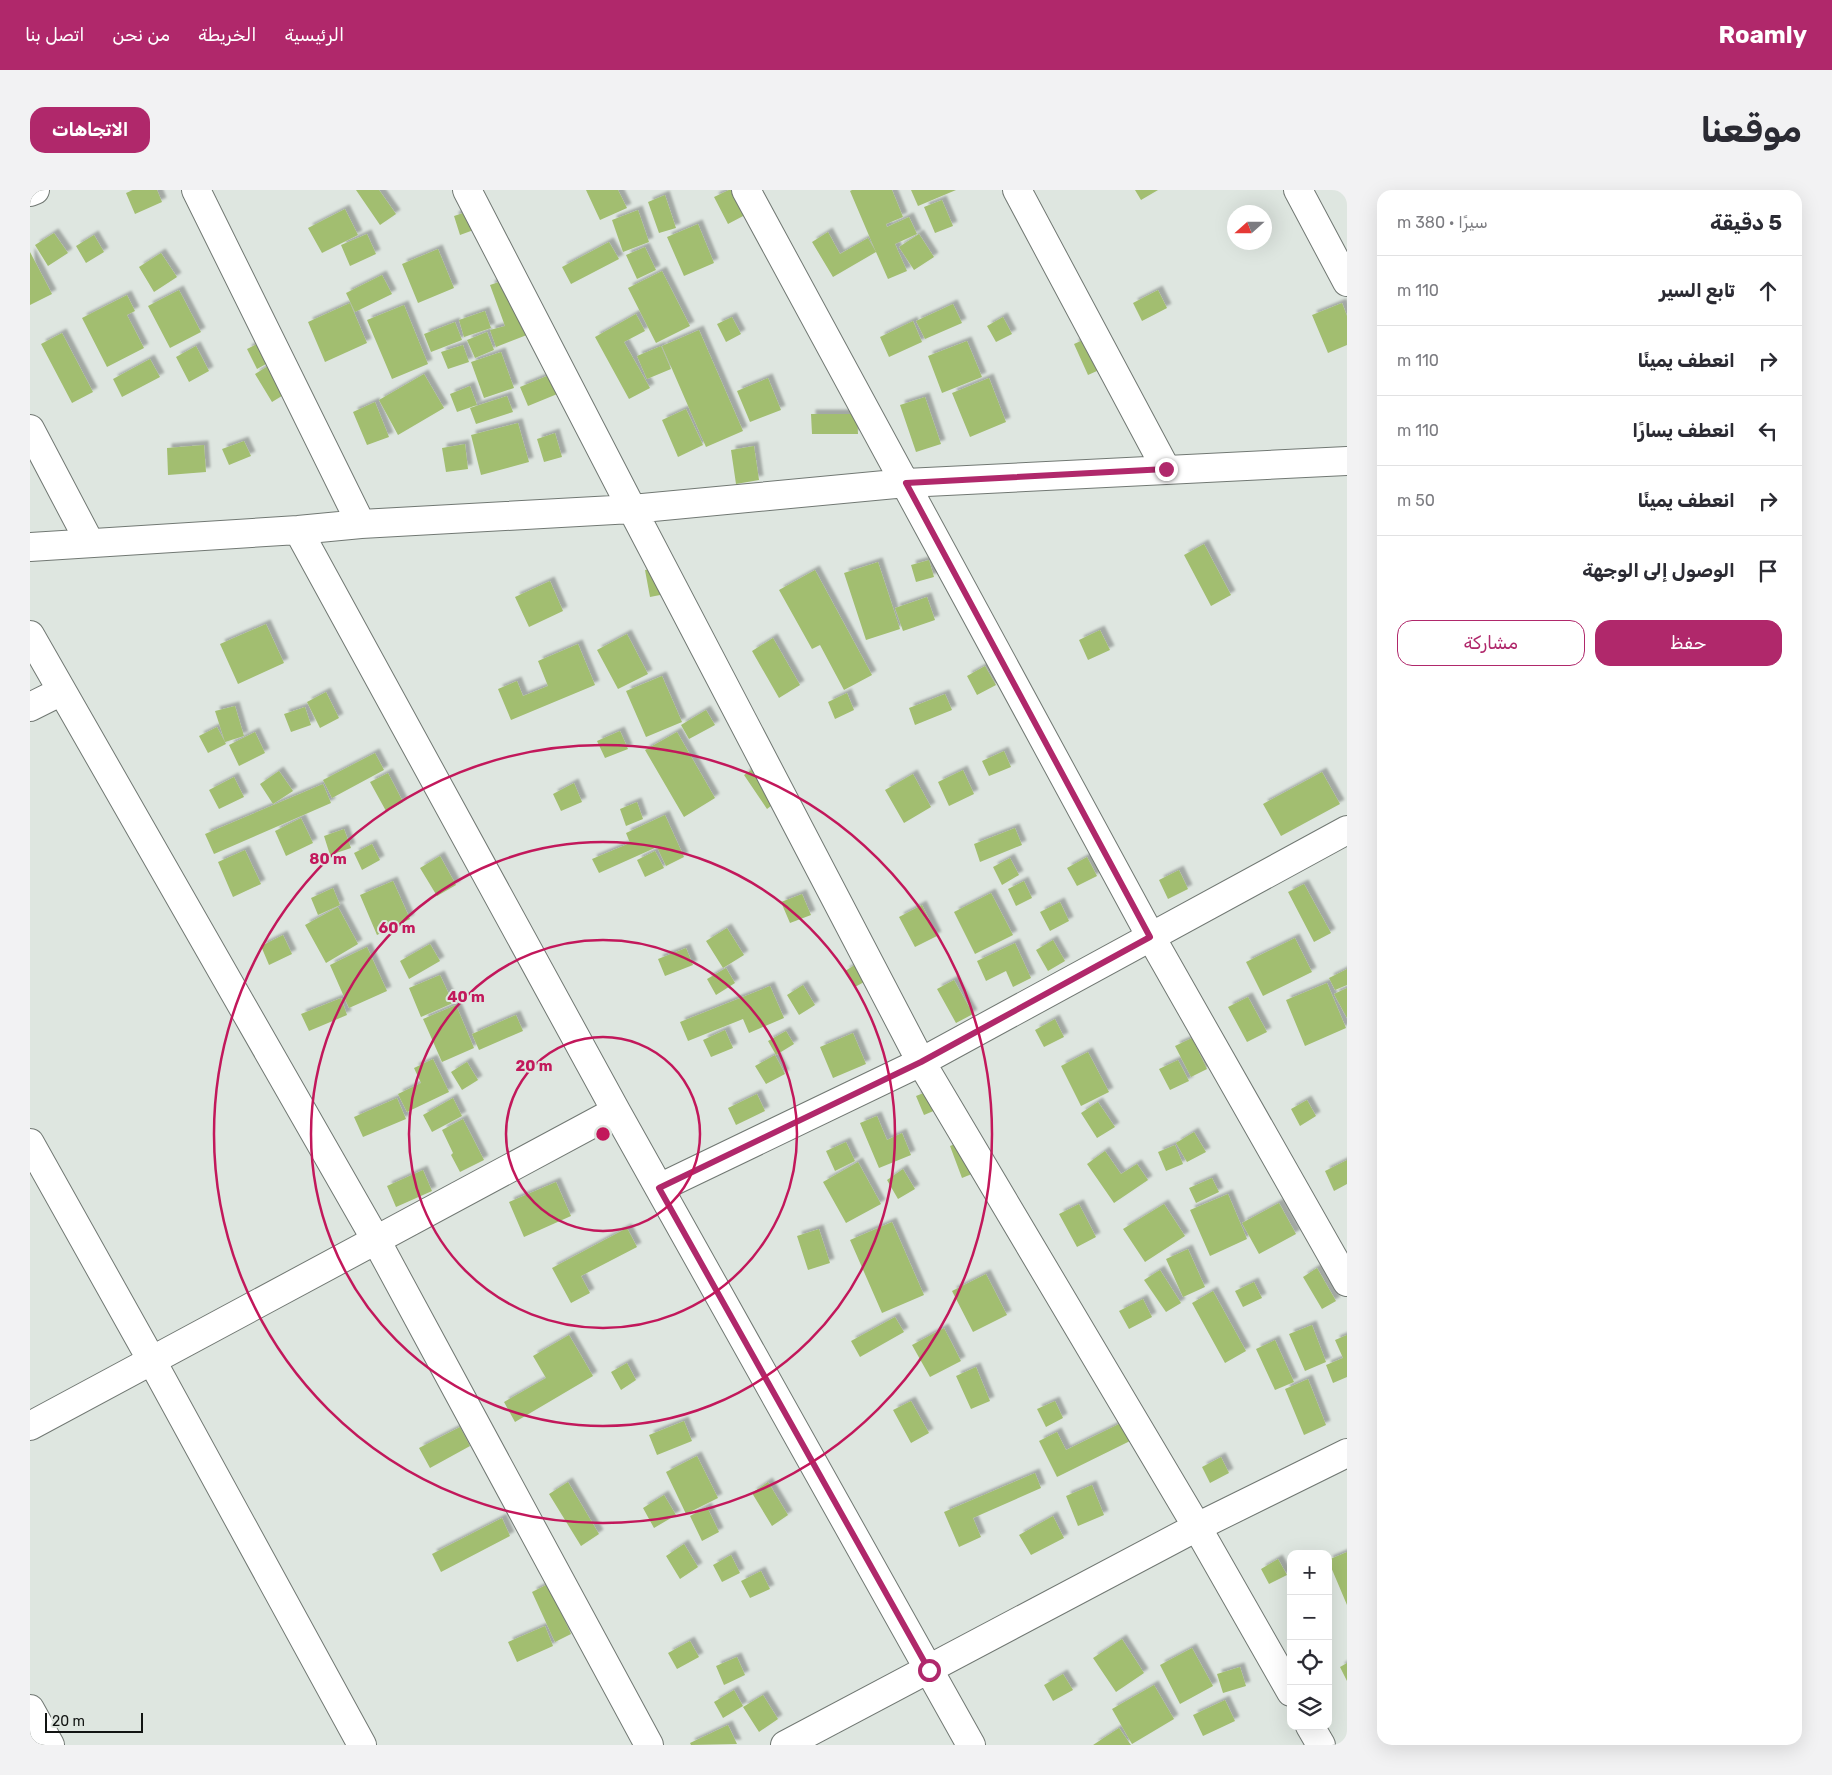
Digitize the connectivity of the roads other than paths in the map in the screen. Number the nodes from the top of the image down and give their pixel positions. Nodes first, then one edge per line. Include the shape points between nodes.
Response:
1 (35, 190) edge
2 (196, 190) edge
3 (467, 190) edge
4 (746, 190) edge
5 (1017, 190) edge
6 (1298, 190) edge
7 (30, 192) edge
8 (1347, 282) edge
9 (30, 429) edge
10 (1347, 461) edge
11 (1166, 469) junction
12 (906, 483) junction
13 (632, 509) junction
14 (361, 524) junction
15 (298, 530) junction
16 (90, 543) junction
17 (30, 547) edge
18 (30, 635) edge
19 (62, 691) junction
20 (30, 707) edge
21 (1347, 830) edge
22 (1150, 937) junction
23 (921, 1062) junction
24 (616, 1112) junction
25 (30, 1143) edge
26 (659, 1188) junction
27 (376, 1240) junction
28 (1347, 1282) edge
29 (152, 1361) junction
30 (30, 1426) edge
31 (1347, 1453) edge
32 (1198, 1527) junction
33 (929, 1670) junction
34 (1287, 1685) edge
35 (30, 1709) edge
36 (1312, 1730) edge
37 (50, 1745) edge
38 (362, 1745) edge
39 (649, 1745) edge
40 (785, 1745) edge
41 (971, 1745) edge
42 (1321, 1745) edge

1 - 7 street
2 - 14 street
3 - 13 street
4 - 12 street
5 - 11 street
6 - 8 street
9 - 16 street
10 - 11 street
11 - 12 street
12 - 13 street
12 - 22 street
13 - 14 street
13 - 23 street
14 - 15 street
15 - 16 street
15 - 24 street
16 - 17 street
18 - 19 street
19 - 20 street
19 - 27 street
21 - 22 street
22 - 23 street
22 - 28 street
23 - 26 street
23 - 32 street
24 - 26 street
24 - 27 street
25 - 29 street
26 - 33 street
27 - 29 street
27 - 39 street
29 - 30 street
29 - 38 street
31 - 32 street
32 - 33 street
32 - 34 street
33 - 40 street
33 - 41 street
35 - 37 street
36 - 42 street

